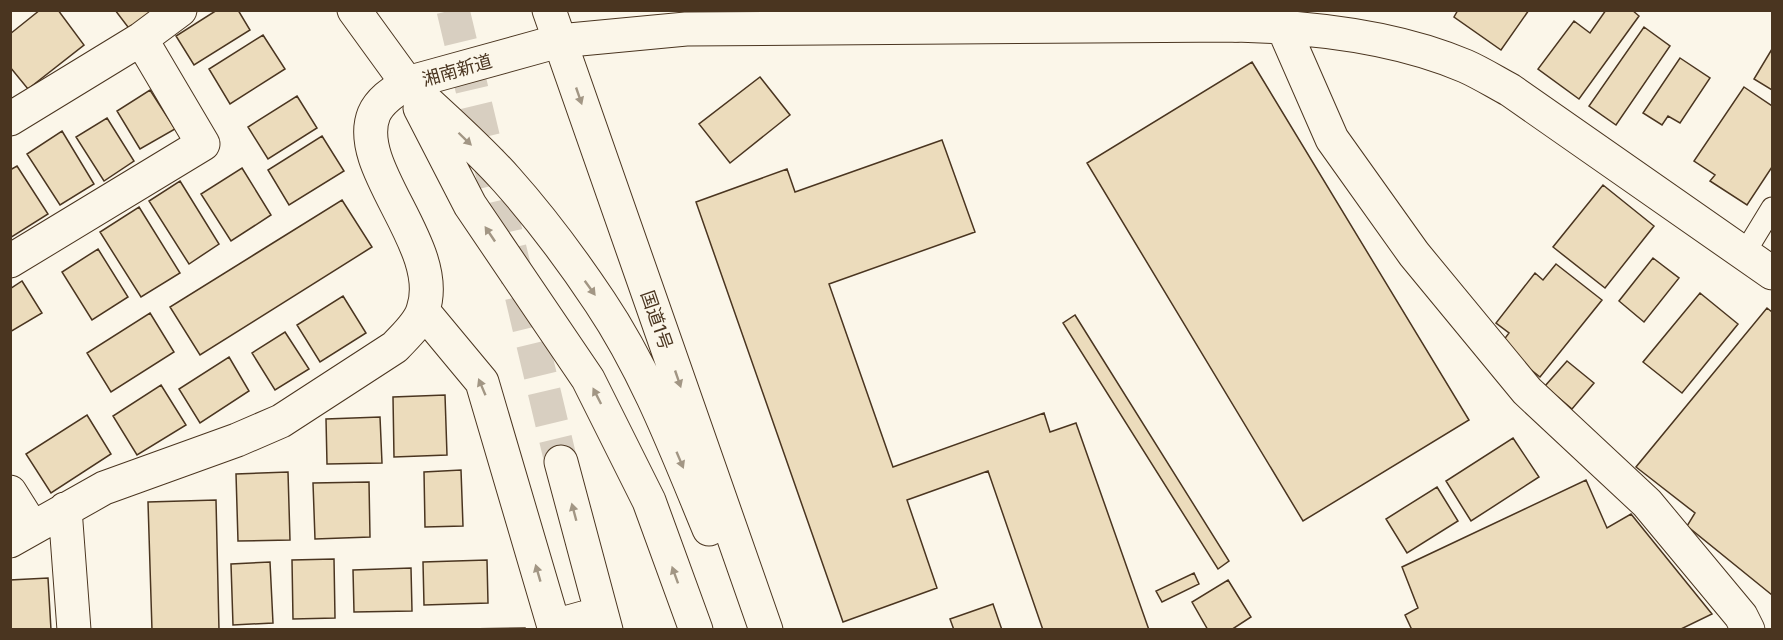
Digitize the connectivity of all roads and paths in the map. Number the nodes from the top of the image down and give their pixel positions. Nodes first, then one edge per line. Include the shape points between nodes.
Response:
1 (180, 10) edge
2 (354, 10) edge
3 (549, 10) edge
4 (1240, 18) edge
5 (1283, 27) junction
6 (141, 39) junction
7 (559, 41) junction
8 (407, 83) junction
9 (10, 119) edge
10 (1773, 208) edge
11 (1744, 254) junction
12 (10, 261) edge
13 (1773, 273) edge
14 (423, 311) junction
15 (561, 462) tunnel mouth
16 (10, 492) edge
17 (65, 509) junction
18 (21, 534) edge
19 (603, 621) edge
20 (1735, 625) edge
21 (554, 628) edge
22 (74, 630) edge
23 (696, 630) edge
24 (751, 630) edge
25 (766, 630) edge

1 - 6 main road
2 - 8 main road, 湘南新道
3 - 7 main road, 国道1号
4 - 5 main road, 湘南新道
4 - 7 main road, 湘南新道 via 686,29
5 - 11 main road, 湘南新道 via 1366,38 1466,66 1510,90
5 - 20 main road via 1332,139 1414,254 1527,392 1647,503
6 - 9 main road
6 - 12 main road via 202,144
7 - 8 main road, 湘南新道
7 -> 25 main road, 国道1号
8 - 14 main road via 388,96 374,114 370,136 376,160 424,263 427,288
23 -> 8 main road via 649,501 588,378 470,205
8 -> 24 main road via 506,178 601,303 658,410
10 - 11 lane
11 - 13 main road, 湘南新道
14 - 17 main road via 395,346 281,421 104,488
21 -> 14 main road via 482,382
19 -> 15 main road
16 - 18 main road
17 - 18 main road
17 - 22 main road
19 - 21 main road

